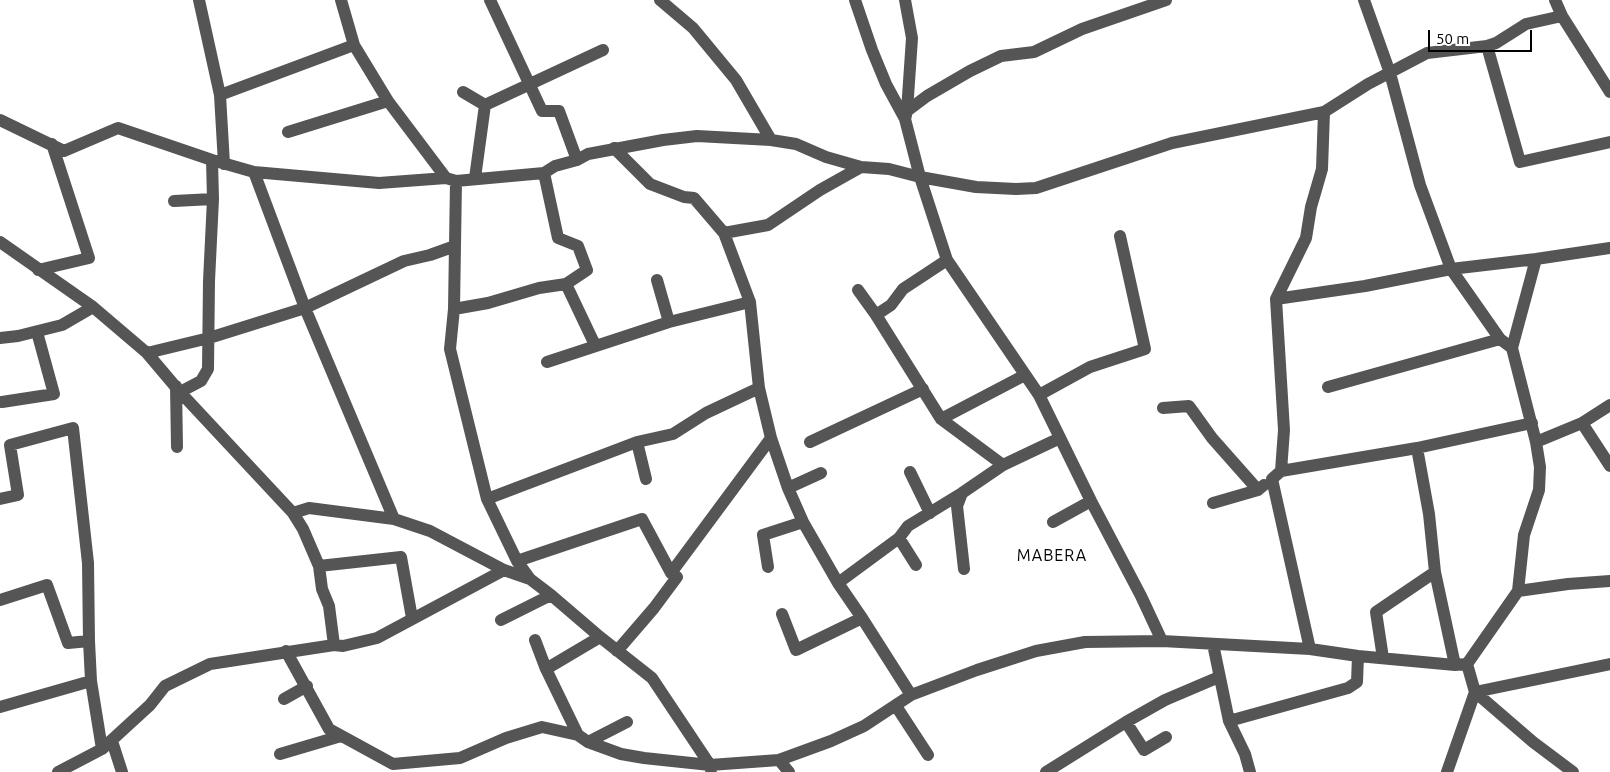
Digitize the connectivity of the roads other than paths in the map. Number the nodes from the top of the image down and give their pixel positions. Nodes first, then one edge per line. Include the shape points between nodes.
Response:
1 (199, 0) edge
2 (341, 0) edge
3 (490, 0) edge
4 (660, 0) edge
5 (855, 0) edge
6 (905, 0) edge
7 (1166, 0) edge
8 (1364, 0) edge
9 (1555, 0) edge
10 (1148, 3) edge
11 (1562, 16) junction
12 (354, 45) junction
13 (1488, 46) junction
14 (603, 50) dead end
15 (1390, 73) junction
16 (530, 85) junction
17 (463, 92) dead end
18 (1610, 92) edge
19 (220, 95) junction
20 (388, 101) junction
21 (485, 105) junction
22 (1324, 112) junction
23 (906, 115) junction
24 (0, 120) edge
25 (288, 132) dead end
26 (771, 140) junction
27 (1610, 142) edge
28 (52, 144) junction
29 (614, 148) junction
30 (577, 160) junction
31 (218, 162) junction
32 (861, 167) junction
33 (254, 172) junction
34 (544, 173) junction
35 (920, 176) junction
36 (475, 178) junction
37 (451, 180) junction
38 (213, 199) junction
39 (174, 201) dead end
40 (724, 233) junction
41 (1120, 236) dead end
42 (0, 242) edge
43 (455, 246) junction
44 (1610, 248) edge
45 (1536, 259) junction
46 (947, 260) junction
47 (1451, 269) junction
48 (38, 270) junction
49 (657, 280) dead end
50 (566, 284) junction
51 (858, 290) dead end
52 (1276, 299) junction
53 (750, 302) junction
54 (93, 307) junction
55 (305, 308) junction
56 (454, 308) junction
57 (876, 315) junction
58 (669, 322) junction
59 (36, 332) junction
60 (0, 338) edge
61 (209, 338) junction
62 (1500, 339) junction
63 (595, 345) junction
64 (1512, 348) junction
65 (147, 353) junction
66 (547, 362) dead end
67 (1025, 376) junction
68 (1328, 387) dead end
69 (759, 388) junction
70 (178, 389) junction
71 (923, 389) junction
72 (1039, 395) junction
73 (2, 402) dead end
74 (1610, 405) edge
75 (1163, 408) dead end
76 (941, 419) junction
77 (1532, 423) junction
78 (1582, 423) junction
79 (771, 438) junction
80 (1060, 438) junction
81 (637, 442) junction
82 (810, 442) dead end
83 (1536, 442) junction
84 (177, 447) dead end
85 (1417, 448) junction
86 (1003, 465) junction
87 (1610, 466) edge
88 (910, 472) dead end
89 (821, 473) dead end
90 (1276, 475) junction
91 (646, 479) dead end
92 (788, 488) junction
93 (1258, 490) junction
94 (962, 493) junction
95 (0, 498) edge
96 (487, 499) junction
97 (1091, 501) junction
98 (1213, 503) dead end
99 (293, 513) junction
100 (930, 513) junction
101 (394, 519) junction
102 (803, 522) junction
103 (1053, 522) dead end
104 (899, 538) junction
105 (517, 560) junction
106 (916, 565) dead end
107 (319, 566) junction
108 (768, 567) dead end
109 (504, 570) junction
110 (964, 570) dead end
111 (1436, 572) junction
112 (671, 573) junction
113 (530, 580) junction
114 (1610, 581) edge
115 (838, 583) junction
116 (1518, 591) junction
117 (551, 595) junction
118 (0, 600) edge
119 (782, 614) dead end
120 (412, 618) junction
121 (862, 618) junction
122 (501, 620) dead end
123 (600, 637) junction
124 (535, 640) dead end
125 (89, 641) junction
126 (1162, 641) junction
127 (1213, 644) junction
128 (334, 645) junction
129 (1310, 649) junction
130 (617, 650) junction
131 (286, 651) junction
132 (1358, 656) junction
133 (1383, 658) junction
134 (1610, 664) edge
135 (1461, 665) junction
136 (546, 669) junction
137 (1219, 677) junction
138 (91, 681) junction
139 (307, 686) junction
140 (1475, 692) junction
141 (911, 695) junction
142 (284, 698) dead end
143 (896, 706) junction
144 (0, 707) edge
145 (1229, 720) junction
146 (627, 722) dead end
147 (1126, 722) junction
148 (341, 736) junction
149 (1166, 737) dead end
150 (583, 739) junction
151 (107, 745) junction
152 (280, 754) dead end
153 (928, 755) dead end
154 (779, 760) junction
155 (392, 768) edge
156 (710, 768) edge
157 (58, 772) edge
158 (122, 772) edge
159 (790, 772) edge
160 (1046, 772) edge
161 (1250, 772) edge
162 (1447, 772) edge
163 (1573, 772) edge

1 - 19 street
2 - 12 street
3 - 16 street
4 - 26 street via 693,28 736,80
5 - 23 street via 886,84
6 - 23 street via 912,38
7 - 10 street
8 - 15 street
9 - 11 street
10 - 23 street via 1034,52 1001,56 927,96
11 - 13 street via 1526,24
11 - 18 street
12 - 19 street
12 - 20 street
13 - 15 street via 1427,53
13 - 27 street via 1520,162
14 - 16 street
15 - 22 street
15 - 47 street via 1420,186
16 - 21 street
16 - 30 street via 542,111 559,111
17 - 21 street
19 - 31 street
20 - 25 street
20 - 37 street
21 - 36 street
22 - 35 street via 1172,142 1036,188 976,187
22 - 52 street via 1322,169 1306,238
23 - 35 street
24 - 28 street
26 - 29 street via 697,136
26 - 32 street via 796,144
28 - 31 street via 64,151 118,128
28 - 48 street via 89,258
29 - 30 street
29 - 40 street via 650,184 694,198
30 - 34 street via 554,166
31 - 33 street
31 - 38 street
32 - 35 street
32 - 40 street via 820,190 768,226
33 - 37 street via 379,183
33 - 55 street
34 - 36 street
34 - 50 street via 558,238 578,246 587,270
35 - 46 street
36 - 37 street
37 - 43 street
38 - 39 street
38 - 61 street
40 - 53 street
41 - 72 street via 1145,349 1090,368
42 - 48 street
43 - 55 street via 404,261
43 - 56 street
44 - 45 street
45 - 47 street
45 - 64 street
46 - 57 street via 904,289 891,305
46 - 67 street
47 - 52 street
47 - 62 street
48 - 54 street
49 - 58 street
50 - 56 street
50 - 63 street
51 - 57 street
52 - 90 street via 1284,430
53 - 58 street
53 - 69 street
54 - 59 street via 62,325
54 - 65 street
55 - 61 street
55 - 101 street
56 - 96 street via 450,349
57 - 71 street
58 - 63 street
59 - 60 street
59 - 73 street via 54,394
61 - 65 street
61 - 70 street via 208,369 201,382
62 - 64 street
62 - 68 street
63 - 66 street
64 - 77 street
65 - 70 street
67 - 72 street
67 - 76 street
69 - 79 street
69 - 81 street via 706,413 672,434
70 - 84 street
70 - 99 street
71 - 76 street
71 - 82 street
72 - 80 street
74 - 78 street
75 - 93 street via 1189,406 1212,438
76 - 86 street
77 - 83 street
77 - 85 street
78 - 83 street
78 - 87 street
79 - 92 street
79 - 112 street
80 - 86 street
80 - 97 street
81 - 91 street
81 - 96 street
83 - 116 street via 1539,490 1524,536
85 - 90 street
85 - 111 street
86 - 94 street
88 - 100 street
89 - 92 street
90 - 93 street
90 - 129 street
92 - 102 street
93 - 98 street
94 - 100 street
94 - 110 street via 956,506
95 - 125 street via 18,495 10,445 73,428 88,563
96 - 105 street
97 - 103 street
97 - 126 street
99 - 101 street via 309,508
99 - 107 street
100 - 104 street via 908,526
101 - 109 street via 430,531
102 - 108 street via 763,535
102 - 115 street
104 - 106 street
104 - 115 street
105 - 112 street via 642,519
105 - 113 street
107 - 120 street via 401,557
107 - 128 street via 322,589 330,606
109 - 113 street
109 - 120 street
111 - 133 street via 1376,612
111 - 135 street
112 - 130 street via 676,578
113 - 117 street
114 - 116 street
115 - 121 street
116 - 135 street
117 - 122 street
117 - 123 street
118 - 125 street via 47,585 68,643
119 - 121 street via 796,650
120 - 128 street via 377,638
121 - 141 street
123 - 130 street
123 - 136 street
124 - 136 street
125 - 138 street
126 - 127 street
126 - 141 street via 1085,642 1036,650
127 - 129 street
127 - 137 street
128 - 131 street
129 - 132 street
130 - 156 street via 652,678
131 - 139 street
131 - 151 street via 210,664 165,686
132 - 133 street
132 - 145 street via 1357,682 1348,688
133 - 135 street
134 - 140 street
135 - 140 street
136 - 150 street
137 - 145 street
137 - 147 street via 1165,700
138 - 144 street
138 - 151 street
139 - 142 street
139 - 148 street via 329,729
140 - 162 street
140 - 163 street
141 - 143 street
143 - 153 street
143 - 154 street via 864,726
145 - 161 street
146 - 150 street
147 - 149 street via 1144,750
147 - 160 street
148 - 152 street
148 - 155 street
150 - 155 street via 542,727 460,758
150 - 156 street via 621,754
151 - 157 street
151 - 158 street
154 - 156 street
154 - 159 street

